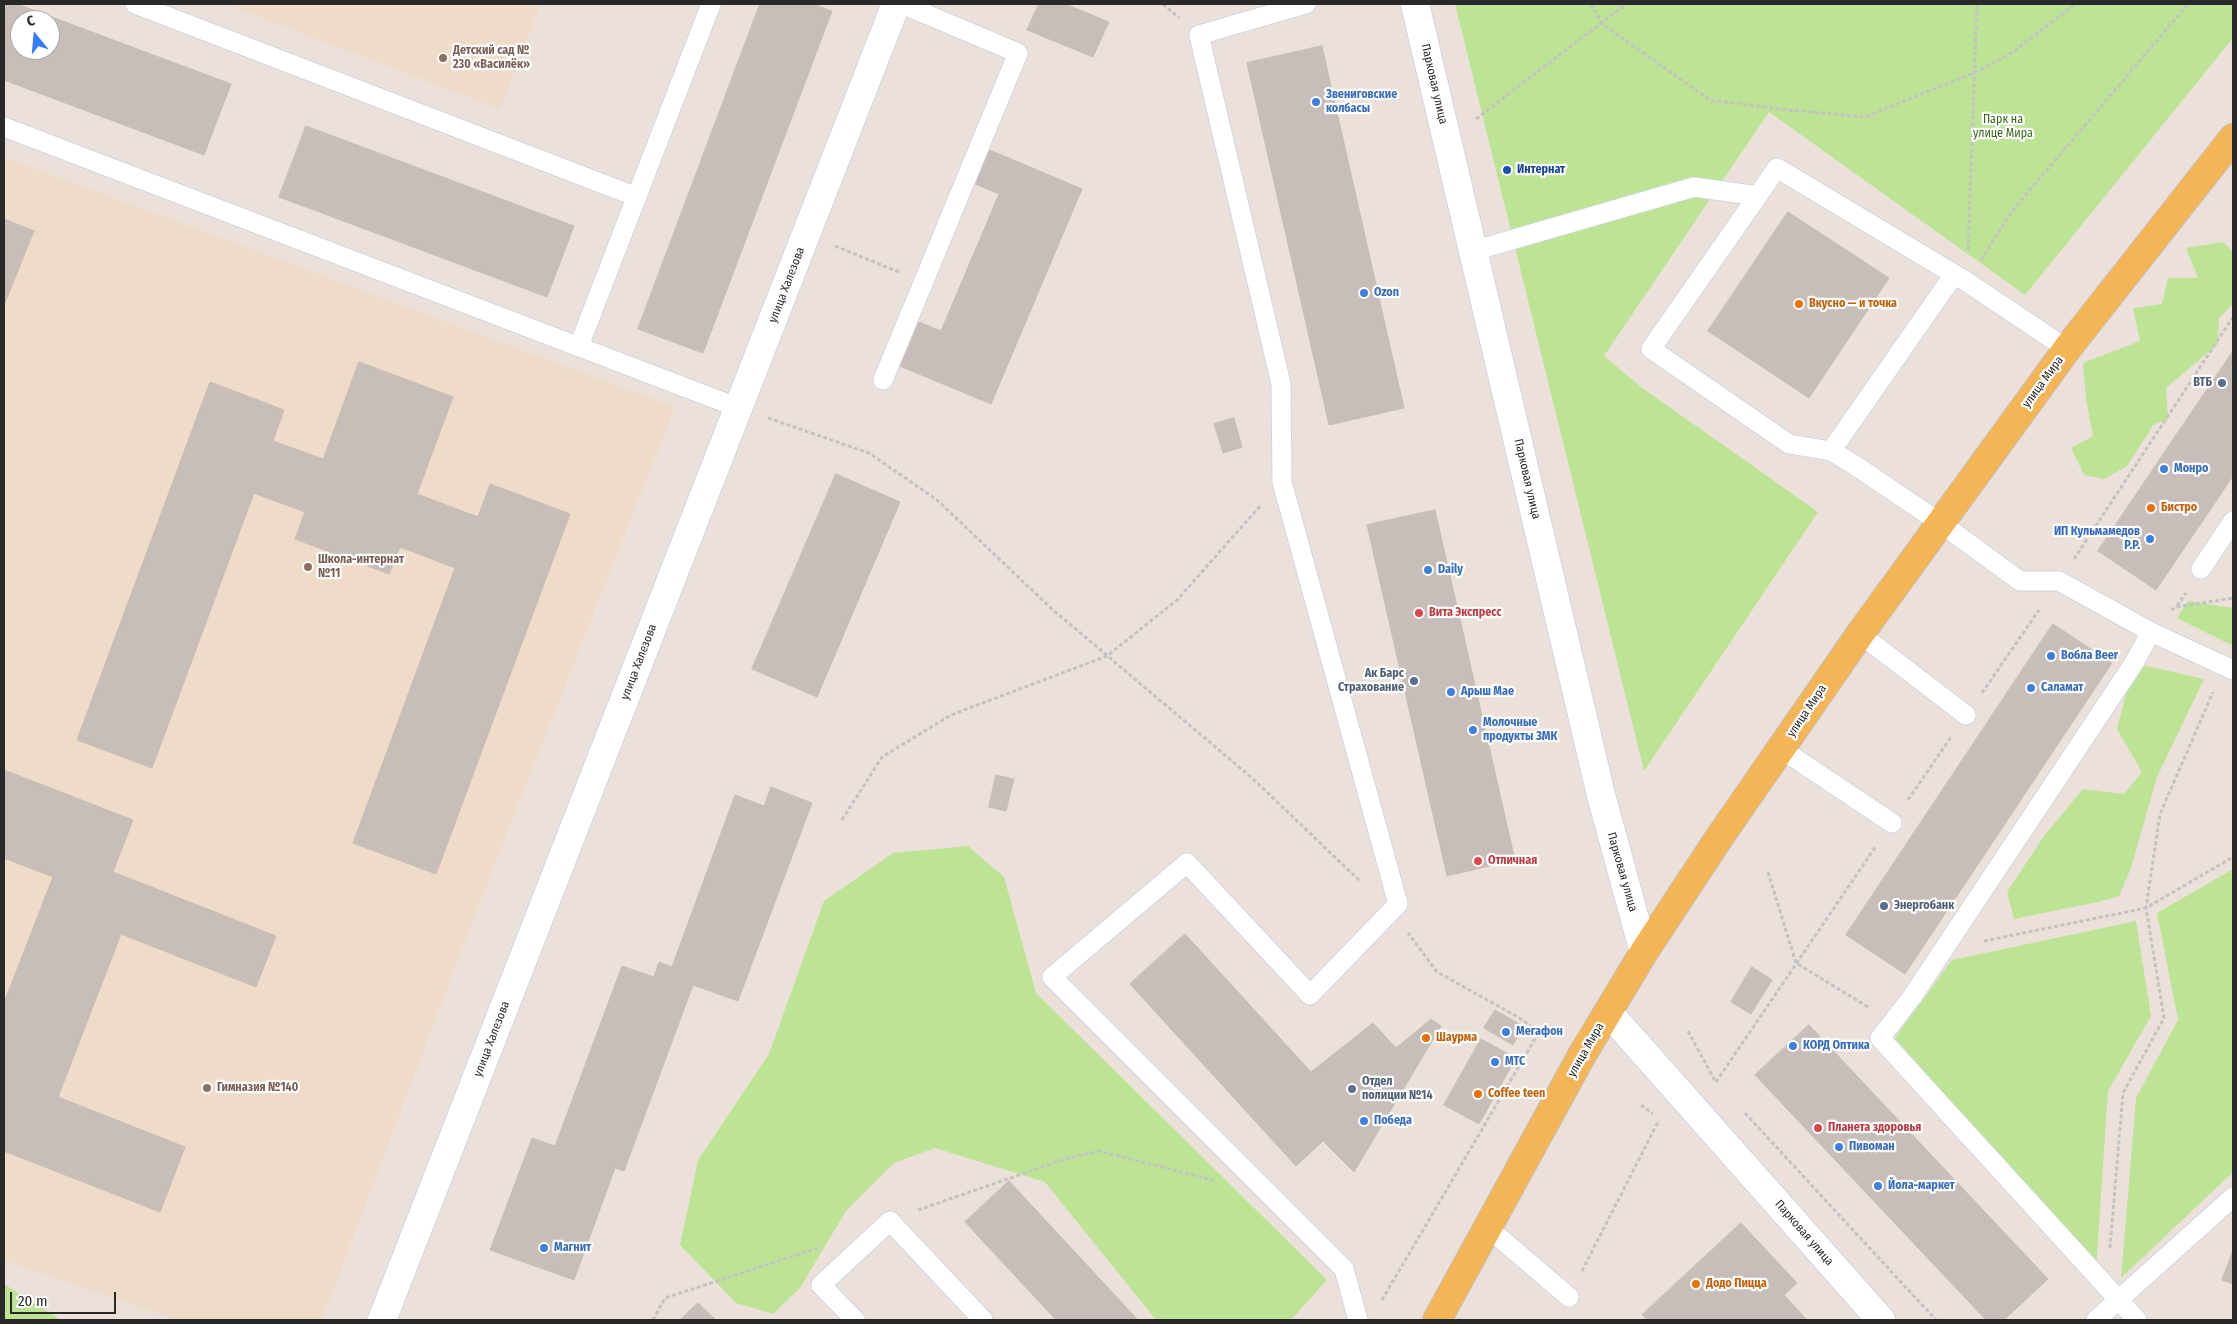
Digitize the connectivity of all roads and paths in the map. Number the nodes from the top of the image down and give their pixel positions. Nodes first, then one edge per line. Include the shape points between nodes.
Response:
1 (134, 4) edge
2 (711, 4) edge
3 (896, 4) edge
4 (902, 4) edge
5 (1306, 4) edge
6 (1416, 4) edge
7 (1591, 4) edge
8 (1626, 4) edge
9 (1978, 4) edge
10 (2075, 4) edge
11 (2188, 4) edge
12 (1602, 24) junction
13 (1976, 72) junction
14 (4, 127) edge
15 (2233, 138) edge
16 (1448, 141) junction
17 (637, 196) junction
18 (1758, 196) junction
19 (806, 234) junction
20 (1473, 251) junction
21 (1960, 279) junction
22 (924, 282) junction
23 (2233, 318) edge
24 (578, 346) junction
25 (2067, 349) junction
26 (883, 380) dead end
27 (739, 408) junction
28 (1831, 451) junction
29 (1282, 482) junction
30 (2233, 521) edge
31 (1942, 524) junction
32 (2201, 569) dead end
33 (2059, 581) junction
34 (2233, 598) edge
35 (2147, 629) junction
36 (1860, 634) junction
37 (1107, 656) junction
38 (2229, 668) edge
39 (1966, 715) dead end
40 (1782, 749) junction
41 (842, 820) dead end
42 (1892, 823) dead end
43 (2233, 857) edge
44 (1768, 872) dead end
45 (2146, 908) junction
46 (1392, 912) junction
47 (1944, 950) junction
48 (1644, 952) junction
49 (1608, 1012) junction
50 (1893, 1022) junction
51 (1688, 1031) dead end
52 (1722, 1089) dead end
53 (1742, 1111) dead end
54 (1659, 1120) dead end
55 (1222, 1182) dead end
56 (2233, 1197) edge
57 (890, 1221) junction
58 (1487, 1227) junction
59 (819, 1248) dead end
60 (1569, 1297) joint
61 (2119, 1300) junction
62 (1380, 1304) dead end
63 (382, 1320) edge
64 (653, 1320) edge
65 (855, 1320) edge
66 (983, 1320) edge
67 (1358, 1320) edge
68 (1437, 1320) edge
69 (1881, 1320) edge
70 (1936, 1320) edge
71 (2096, 1320) edge
72 (2137, 1320) edge

1 - 17 lane
2 - 17 lane
3 - 19 street, улица Халезова
4 - 22 lane via 1018,53
5 - 29 lane via 1199,35 1281,384
6 - 16 street, Парковая улица
7 - 12 path
8 - 12 path
9 - 13 path
10 - 13 path via 2013,52
11 - 21 path via 2012,212
12 - 13 path via 1710,100 1865,117
12 - 16 path
13 - 21 path
14 - 24 lane
15 - 25 main road, улица Мира
16 - 20 street, Парковая улица
17 - 24 lane
18 - 20 lane via 1694,187
18 - 21 lane via 1777,168
18 - 28 lane via 1651,350 1789,444
19 - 22 path
19 - 27 street, улица Халезова
20 - 48 street, Парковая улица via 1601,794
21 - 25 lane
21 - 28 lane
22 - 26 lane
23 - 33 path
24 - 27 lane
25 - 31 main road, улица Мира
27 - 37 path via 869,453 937,500 1052,609
27 - 63 street, улица Халезова
28 - 31 lane
29 - 37 path via 1177,600
29 - 46 lane via 1398,904
30 - 32 lane
31 - 33 lane via 2020,582
31 - 36 main road, улица Мира
33 - 35 lane
34 - 35 path via 2176,607
35 - 38 lane
35 - 47 lane via 2134,663
36 - 39 lane
36 - 40 main road, улица Мира
37 - 41 path via 952,715 882,756
37 - 46 path via 1252,778
38 - 45 path via 2160,814
40 - 42 lane
40 - 48 main road, улица Мира
43 - 45 path
44 - 50 path via 1796,962
45 - 47 path
45 - 61 path via 2164,1018 2123,1093 2110,1247
46 - 62 path via 1437,972 1540,1032
46 - 67 lane via 1310,995 1187,863 1052,977 1344,1269
47 - 50 lane
48 - 49 main road, улица Мира
49 - 58 main road, улица Мира
49 - 69 street, Парковая улица
50 - 61 lane via 1880,1038
51 - 52 path
53 - 70 path
54 - 60 path
55 - 57 path via 1099,1151 1056,1162
56 - 61 lane
57 - 65 lane via 822,1285
57 - 66 lane
58 - 60 lane
58 - 68 main road, улица Мира
59 - 64 path via 665,1298
61 - 71 lane
61 - 72 lane

